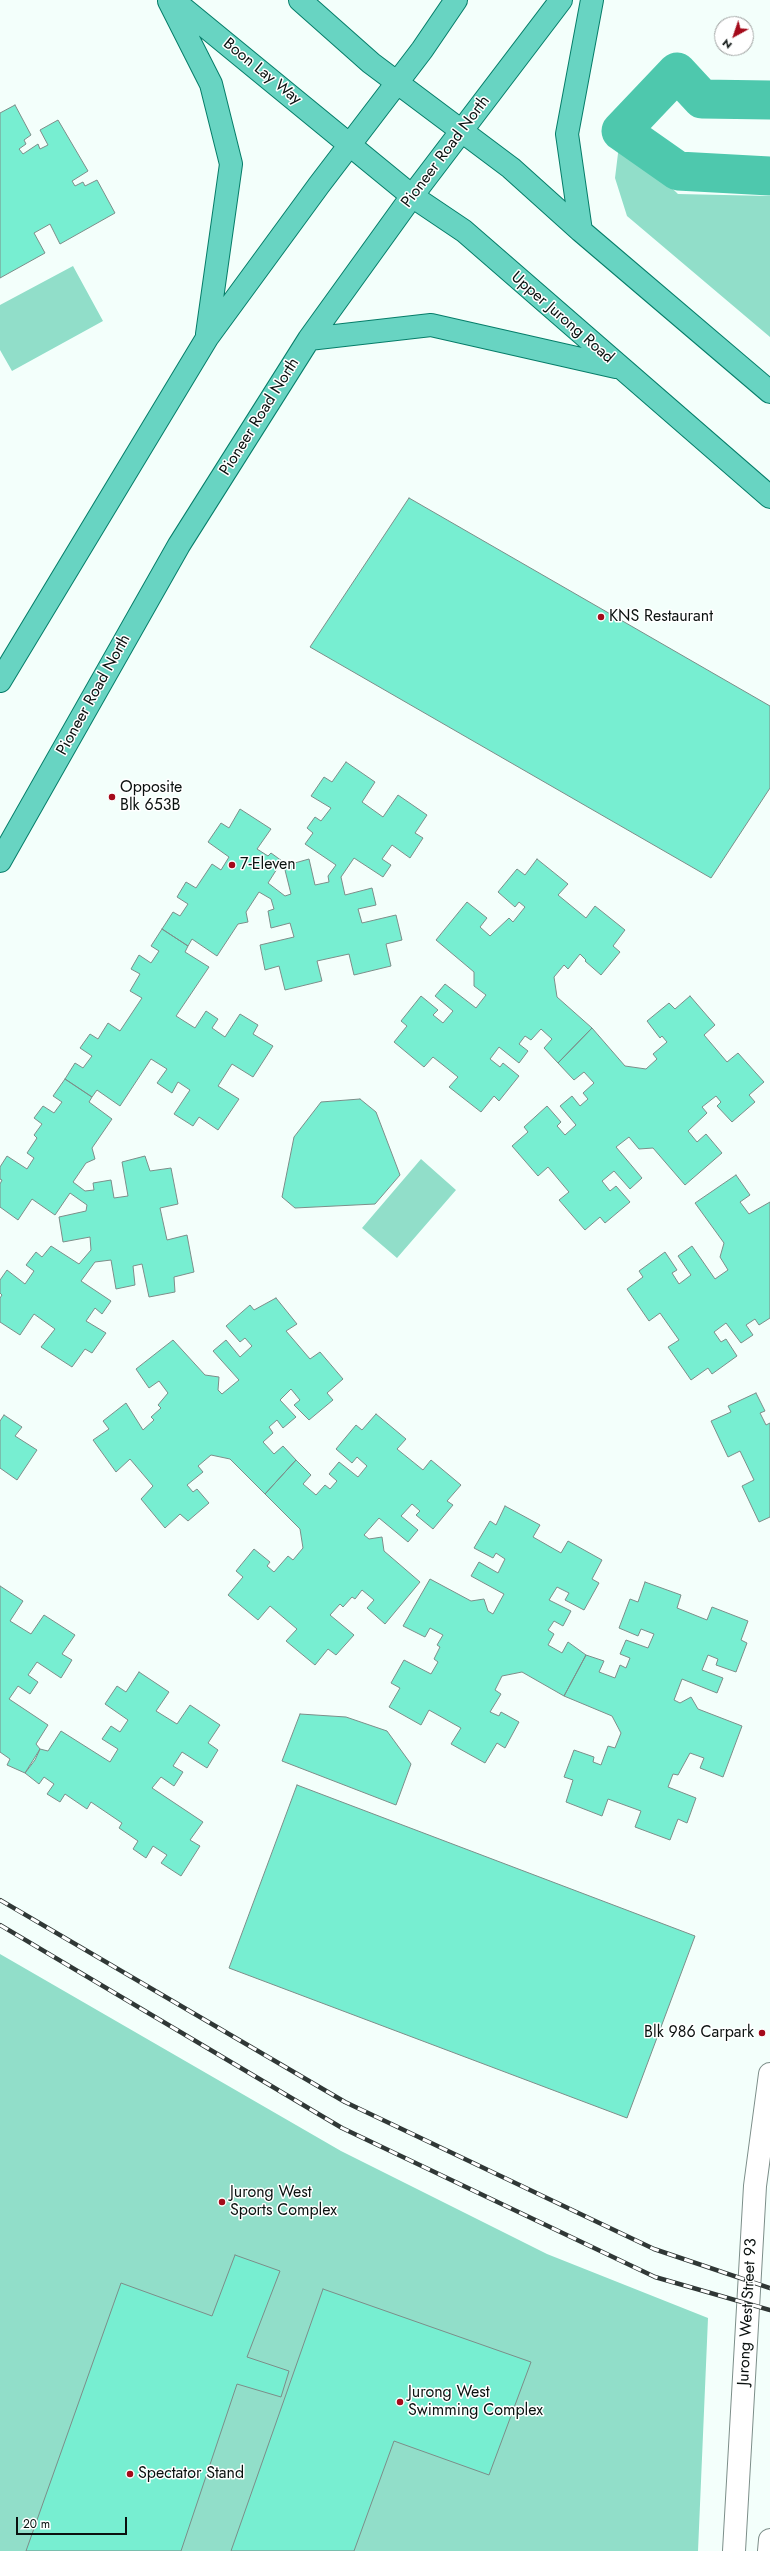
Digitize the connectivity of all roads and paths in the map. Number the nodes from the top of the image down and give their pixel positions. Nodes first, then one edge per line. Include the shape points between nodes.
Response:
1 (169, 0) edge
2 (173, 0) edge
3 (300, 0) edge
4 (456, 0) edge
5 (561, 0) edge
6 (592, 0) edge
7 (397, 82) junction
8 (462, 131) junction
9 (350, 144) junction
10 (412, 196) junction
11 (581, 231) junction
12 (207, 338) junction
13 (309, 340) junction
14 (618, 367) junction
15 (770, 392) edge
16 (770, 497) edge
17 (0, 681) edge
18 (0, 861) edge
19 (770, 2074) edge
20 (770, 2540) edge
21 (734, 2551) edge
22 (769, 2551) edge

1 - 12 main road via 211,84 231,164
2 - 9 main road, Boon Lay Way
3 - 7 main road via 371,63
4 - 7 main road
5 - 8 main road, Pioneer Road North
6 - 11 main road via 567,134
7 - 8 main road
7 - 9 main road
8 - 10 main road, Pioneer Road North
8 - 11 main road via 511,168
9 - 10 main road, Upper Jurong Road
9 - 12 main road
10 - 13 main road, Pioneer Road North
10 - 14 main road, Upper Jurong Road via 464,232
11 - 15 main road
12 - 17 main road
13 - 14 main road via 431,325
13 - 18 main road, Pioneer Road North via 179,545
14 - 16 main road, Upper Jurong Road
19 - 21 street, Jurong West Street 93 via 755,2186
20 - 22 street

